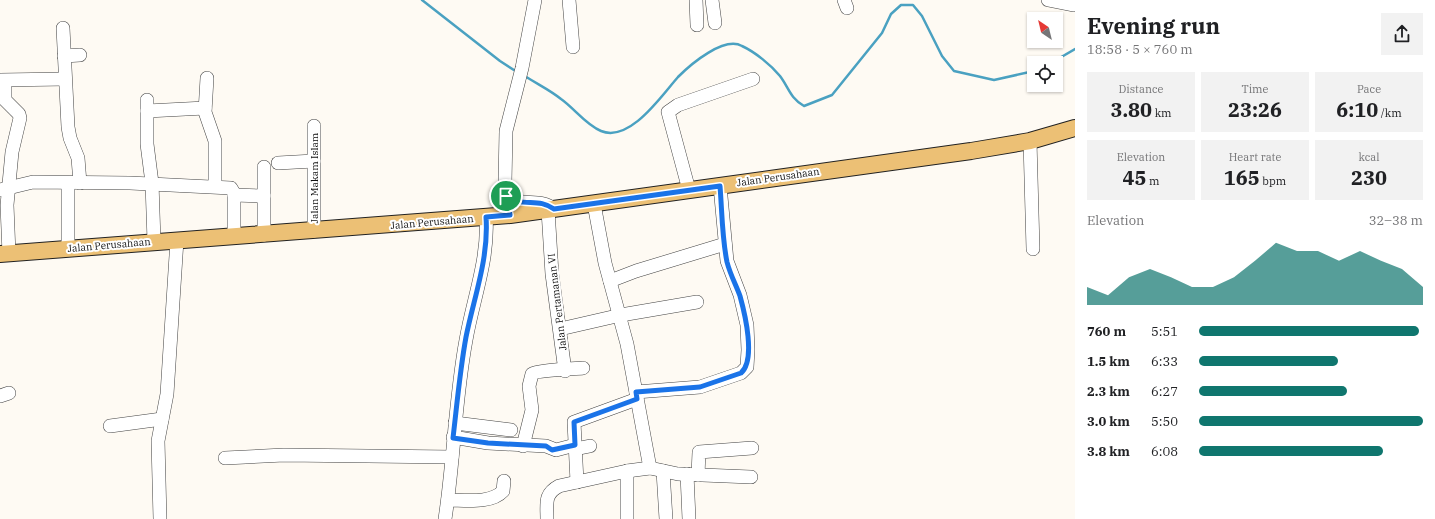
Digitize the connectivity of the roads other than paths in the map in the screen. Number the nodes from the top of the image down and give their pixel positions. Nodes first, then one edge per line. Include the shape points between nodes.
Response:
1 (536, 0) edge
2 (569, 0) edge
3 (696, 0) edge
4 (712, 0) edge
5 (1048, 0) edge
6 (1074, 4) edge
7 (715, 23) dead end
8 (697, 25) dead end
9 (63, 28) dead end
10 (573, 47) dead end
11 (80, 55) dead end
12 (64, 56) junction
13 (207, 78) dead end
14 (65, 79) junction
15 (753, 79) dead end
16 (0, 81) edge
17 (205, 108) junction
18 (314, 126) dead end
19 (1075, 128) edge
20 (1030, 141) junction
21 (314, 161) junction
22 (278, 163) dead end
23 (264, 167) dead end
24 (74, 183) junction
25 (152, 183) junction
26 (215, 186) junction
27 (720, 186) junction
28 (4, 189) edge
29 (689, 190) junction
30 (234, 195) junction
31 (264, 196) junction
32 (506, 196) junction
33 (594, 204) junction
34 (551, 209) junction
35 (510, 215) junction
36 (486, 217) junction
37 (314, 231) junction
38 (264, 234) junction
39 (234, 236) junction
40 (177, 240) junction
41 (154, 241) junction
42 (725, 244) junction
43 (68, 248) junction
44 (1033, 249) dead end
45 (4, 254) edge
46 (610, 282) junction
47 (698, 302) dead end
48 (621, 315) junction
49 (560, 329) junction
50 (583, 368) dead end
51 (565, 371) junction
52 (636, 396) junction
53 (162, 419) junction
54 (455, 423) junction
55 (110, 426) dead end
56 (511, 430) dead end
57 (453, 438) junction
58 (523, 446) junction
59 (590, 446) dead end
60 (575, 447) junction
61 (752, 448) dead end
62 (452, 456) junction
63 (225, 458) dead end
64 (650, 468) junction
65 (627, 471) junction
66 (663, 471) junction
67 (692, 475) junction
68 (750, 477) dead end
69 (504, 481) dead end
70 (576, 482) junction
71 (448, 500) junction
72 (160, 519) edge
73 (446, 519) edge
74 (547, 519) edge
75 (627, 519) edge
76 (666, 519) edge
77 (689, 519) edge

1 - 32 street via 506,131
2 - 10 street
3 - 8 street
4 - 7 street
5 - 6 street
9 - 12 street
11 - 12 street
12 - 14 street
13 - 17 street
14 - 16 street
14 - 24 street via 68,127 78,158
15 - 29 street via 678,105 669,114
16 - 28 street via 5,88 5,100 20,118
17 - 25 street via 147,105 147,144
17 - 26 street via 215,141
18 - 21 street, Jalan Makam Islam
19 - 20 main road, Jalan Perusahaan
20 - 27 main road, Jalan Perusahaan
20 - 44 street
21 - 22 street
21 - 37 street, Jalan Makam Islam
23 - 31 street
24 - 25 street
24 - 28 street via 33,182
24 - 43 street
25 - 26 street
25 - 41 street
26 - 30 street via 231,188
27 - 29 main road, Jalan Perusahaan
27 - 42 street
28 - 45 street
29 - 33 main road, Jalan Perusahaan
30 - 31 street
30 - 39 street
31 - 38 street
32 - 34 street via 514,202 543,203
32 - 35 street
33 - 34 main road, Jalan Perusahaan
33 - 46 street
34 - 35 main road, Jalan Perusahaan
34 - 49 street, Jalan Pertamanan VI via 552,274
35 - 36 main road, Jalan Perusahaan
36 - 37 main road, Jalan Perusahaan
36 - 54 street via 486,251 466,339
37 - 38 main road, Jalan Perusahaan
38 - 39 main road, Jalan Perusahaan
39 - 40 main road, Jalan Perusahaan
40 - 41 main road, Jalan Perusahaan
40 - 53 street via 167,394
41 - 43 main road, Jalan Perusahaan
42 - 46 street via 636,271
42 - 52 street via 727,261 740,295 747,325 747,367 741,373 700,387
43 - 45 main road, Jalan Perusahaan
46 - 48 street
47 - 48 street
48 - 49 street
48 - 52 street
49 - 51 street, Jalan Pertamanan VI
50 - 51 street
51 - 58 street via 538,371 531,376 529,386 532,410
52 - 60 street via 574,422
52 - 64 street
53 - 55 street
53 - 72 street via 158,441
54 - 56 street
54 - 57 street
57 - 58 street
57 - 62 street
58 - 60 street via 546,446 556,450
59 - 60 street
60 - 70 street
61 - 67 street via 699,452
62 - 63 street via 284,455
62 - 71 street
64 - 65 street
64 - 66 street
65 - 70 street
65 - 75 street
66 - 67 street
66 - 76 street
67 - 68 street
67 - 77 street
69 - 71 street via 503,491 498,496 486,499
70 - 74 street via 551,490 548,497
71 - 73 street

